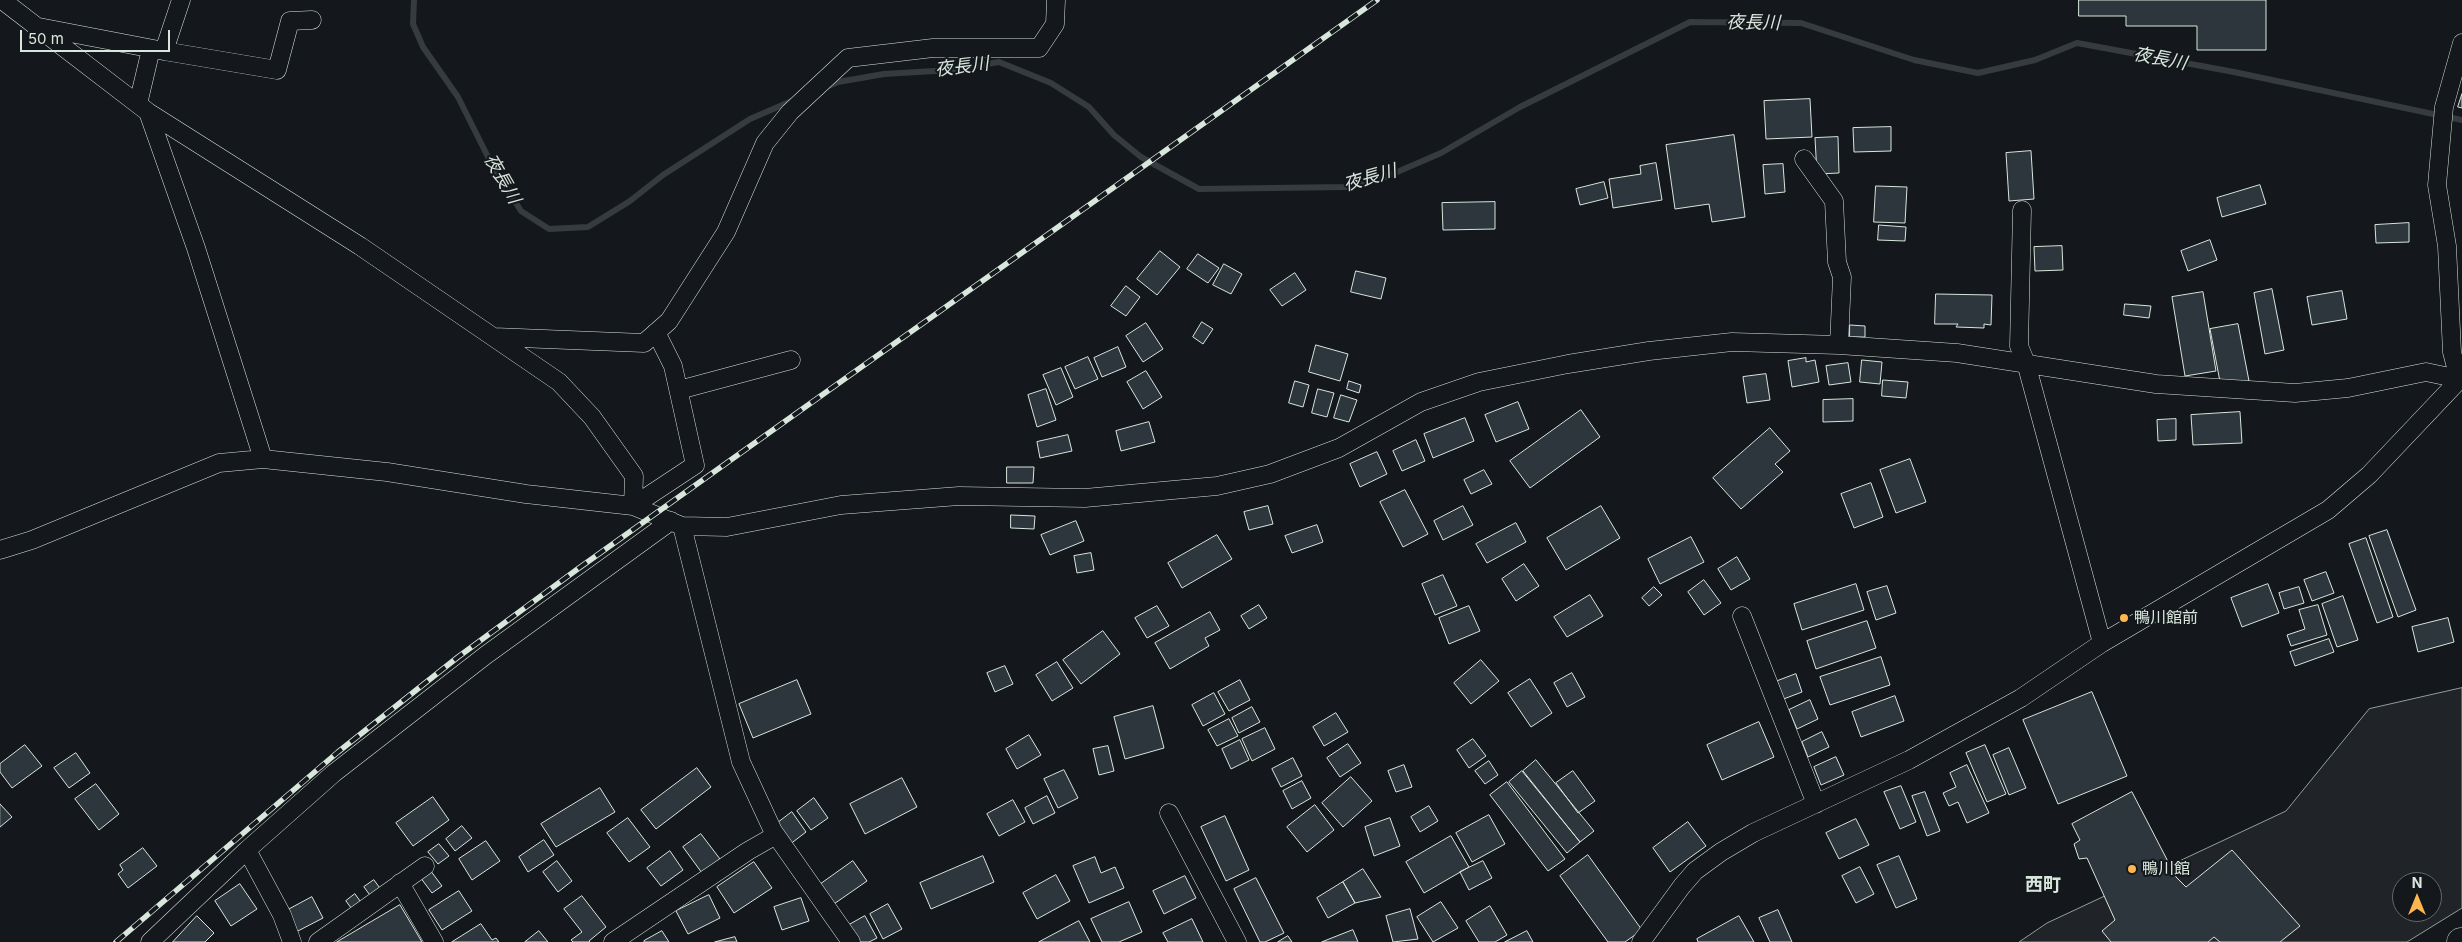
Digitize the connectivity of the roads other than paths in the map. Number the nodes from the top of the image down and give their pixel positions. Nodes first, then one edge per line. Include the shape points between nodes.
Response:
1 (2, 0) edge
2 (181, 0) edge
3 (1056, 0) edge
4 (312, 20) dead end
5 (34, 26) junction
6 (2462, 43) edge
7 (158, 50) junction
8 (143, 108) junction
9 (1804, 158) dead end
10 (2022, 210) dead end
11 (656, 332) junction
12 (494, 338) junction
13 (1839, 345) junction
14 (791, 360) dead end
15 (2026, 363) junction
16 (2460, 378) edge
17 (679, 390) junction
18 (263, 459) junction
19 (633, 506) junction
20 (676, 523) junction
21 (0, 550) edge
22 (1742, 616) dead end
23 (2102, 643) junction
24 (1816, 804) junction
25 (1169, 813) dead end
26 (776, 835) junction
27 (247, 850) junction
28 (425, 866) dead end
29 (400, 883) junction
30 (150, 942) edge
31 (292, 942) edge
32 (318, 942) edge
33 (434, 942) edge
34 (612, 942) edge
35 (850, 942) edge
36 (1237, 942) edge
37 (1641, 942) edge

1 - 5 street
2 - 7 street
3 - 11 street via 1055,24 1039,48 933,48 848,58 800,103 765,142 726,232 669,322
4 - 7 street via 290,21 277,70
5 - 7 street
5 - 8 street
6 - 16 street via 2444,107 2437,186 2447,246 2452,352
7 - 8 street
8 - 12 street via 360,246
8 - 18 street via 196,248
9 - 13 street via 1834,201 1837,262 1842,277
10 - 15 street via 2019,346
11 - 12 street via 644,343
11 - 17 street via 673,366
12 - 19 street via 559,382 592,417 634,476
13 - 15 street via 1957,353
13 - 20 street via 1732,342 1649,351 1479,382 1420,402 1339,448 1270,474 1217,486 1085,498 959,496 841,505 727,527
14 - 17 street
15 - 16 street via 2156,384 2295,393 2348,388 2426,372
15 - 23 street
16 - 23 street via 2369,475 2328,510
17 - 19 street via 696,465
18 - 19 street via 387,472 526,494
18 - 21 street via 219,462 32,540
19 - 20 street
20 - 26 street via 740,762
20 - 27 street via 486,655 334,773
22 - 24 street
23 - 24 street via 2021,698 1909,760
24 - 37 street via 1753,833 1695,871
25 - 36 street
26 - 34 street
26 - 35 street
27 - 30 street
27 - 31 street via 282,915
28 - 29 street
29 - 32 street
29 - 33 street

